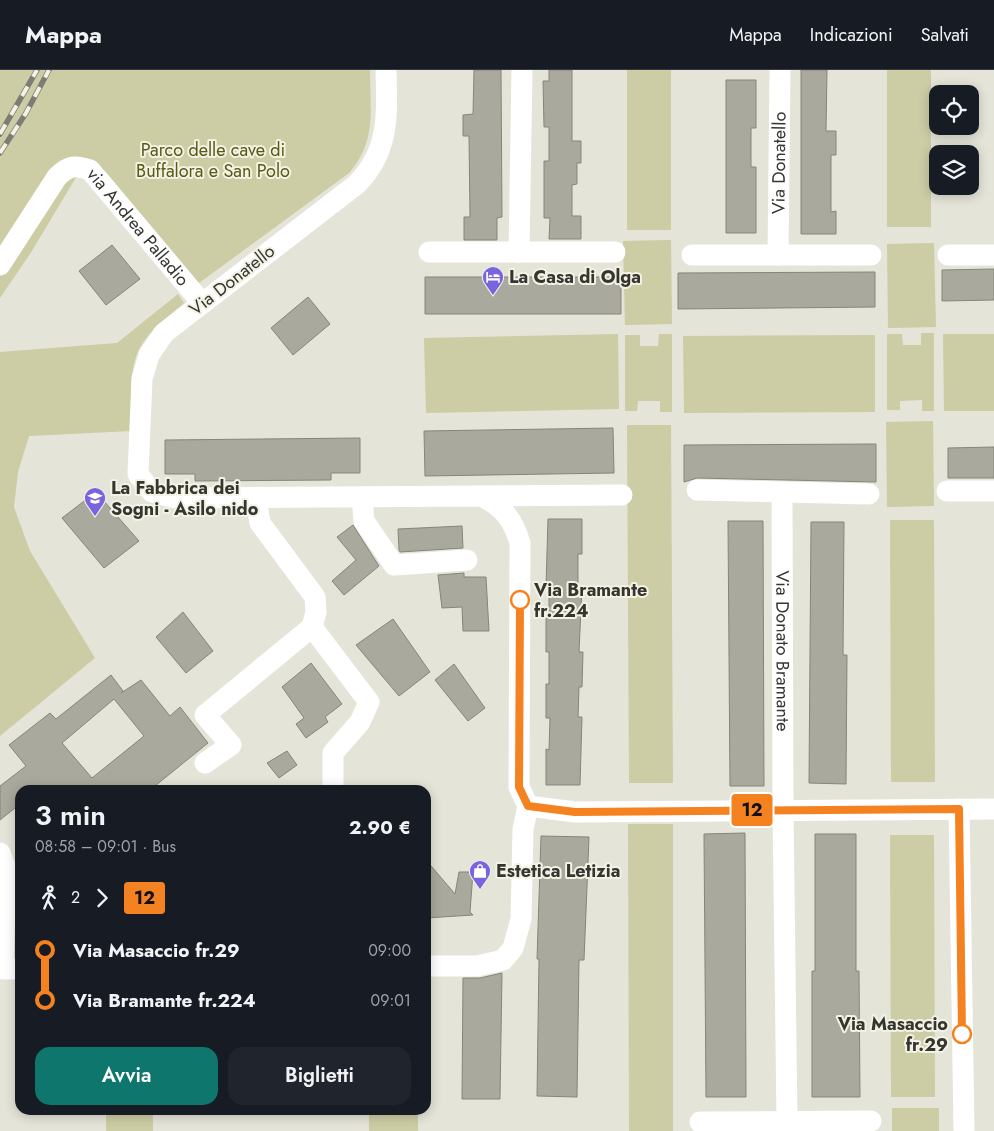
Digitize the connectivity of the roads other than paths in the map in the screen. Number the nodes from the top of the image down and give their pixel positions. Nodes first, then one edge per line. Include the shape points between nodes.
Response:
1 (386, 70) edge
2 (522, 70) edge
3 (780, 70) edge
4 (429, 252) dead end
5 (519, 252) junction
6 (615, 252) dead end
7 (692, 255) dead end
8 (778, 255) junction
9 (870, 255) dead end
10 (948, 255) dead end
11 (994, 255) edge
12 (0, 265) edge
13 (202, 303) junction
14 (697, 490) dead end
15 (947, 491) dead end
16 (994, 491) edge
17 (782, 492) junction
18 (868, 494) dead end
19 (622, 495) dead end
20 (482, 496) junction
21 (362, 498) junction
22 (256, 499) junction
23 (467, 560) dead end
24 (312, 627) junction
25 (205, 763) dead end
26 (333, 785) edge
27 (528, 806) junction
28 (959, 809) junction
29 (994, 809) edge
30 (783, 810) junction
31 (0, 853) edge
32 (431, 966) edge
33 (15, 969) edge
34 (787, 1121) junction
35 (871, 1121) dead end
36 (700, 1122) dead end
37 (964, 1131) edge

1 - 13 street, Via Donatello via 387,119 371,169 357,184
2 - 5 street
3 - 8 street, Via Donatello
4 - 5 street
5 - 6 street
7 - 8 street
8 - 9 street
10 - 11 street
12 - 13 street, via Andrea Palladio via 57,177 64,169 75,165 90,170
13 - 22 street, Via Donatello via 164,333 149,355 142,379 138,474 152,492 176,498
14 - 17 street
15 - 16 street
17 - 18 street
17 - 30 street, Via Donato Bramante
19 - 20 street
20 - 21 street
20 - 27 street via 508,514 520,543 519,787
21 - 22 street
21 - 23 street via 364,520 394,565
22 - 24 street via 260,523 315,597
24 - 25 street via 205,715 231,745
24 - 26 street via 369,702 360,722 333,753
27 - 30 street via 575,812
27 - 32 street via 523,829 521,918 513,948 503,960 477,966
28 - 29 street
28 - 30 street
28 - 37 street
30 - 34 street, Via Donato Bramante
31 - 33 street via 6,869 3,969
34 - 35 street
34 - 36 street

